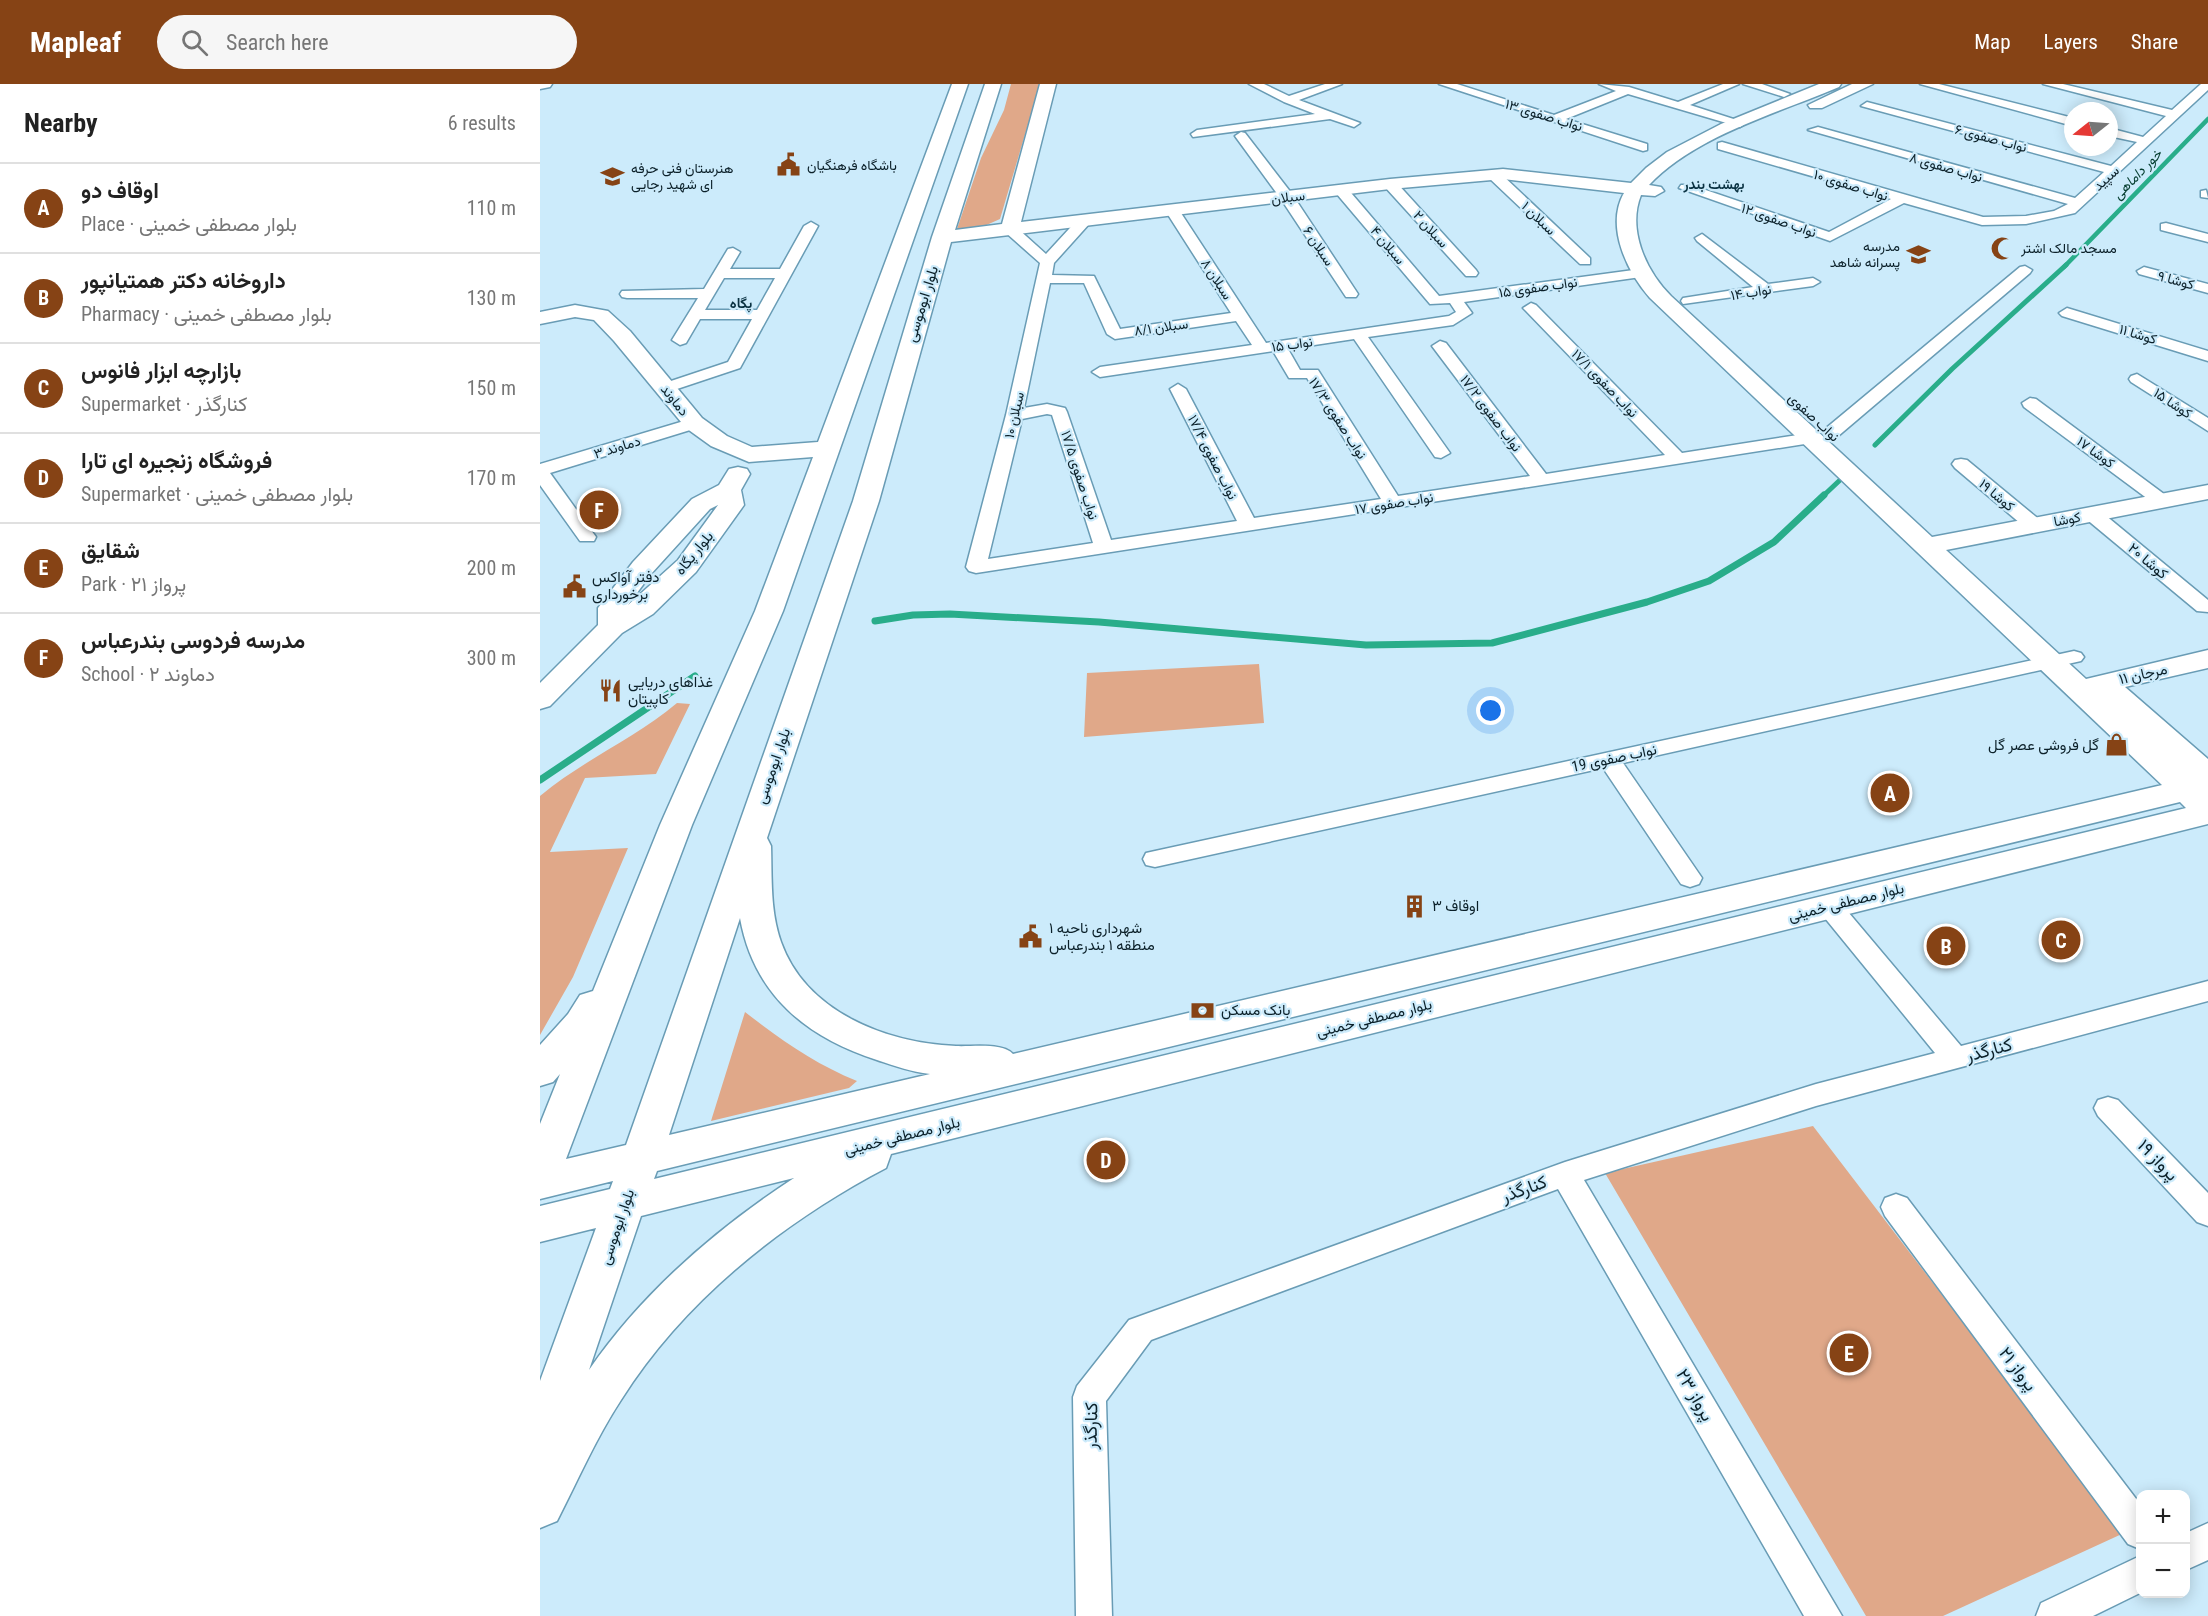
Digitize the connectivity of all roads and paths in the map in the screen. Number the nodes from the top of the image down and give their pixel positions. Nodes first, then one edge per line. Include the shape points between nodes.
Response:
1 (960, 84) edge
2 (993, 84) edge
3 (1048, 84) edge
4 (1255, 84) edge
5 (1336, 84) edge
6 (1445, 84) edge
7 (1605, 84) edge
8 (1733, 84) edge
9 (1749, 84) edge
10 (1833, 84) edge
11 (1926, 84) edge
12 (2049, 84) edge
13 (2208, 84) edge
14 (1629, 90) junction
15 (1784, 94) dead end
16 (1866, 95) edge
17 (1287, 100) junction
18 (1680, 105) junction
19 (2173, 114) junction
20 (1330, 115) junction
21 (1554, 119) junction
22 (2064, 120) edge
23 (1354, 123) dead end
24 (1750, 126) junction
25 (1814, 130) dead end
26 (1197, 134) dead end
27 (2118, 134) edge
28 (1241, 136) dead end
29 (2146, 141) junction
30 (1722, 146) junction
31 (1643, 147) dead end
32 (2115, 171) junction
33 (1494, 175) junction
34 (1390, 184) junction
35 (1686, 188) dead end
36 (1341, 190) junction
37 (1645, 190) junction
38 (1287, 197) junction
39 (1901, 200) junction
40 (2078, 203) junction
41 (1172, 210) junction
42 (1085, 220) junction
43 (1982, 221) joint
44 (811, 226) dead end
45 (2166, 227) dead end
46 (1010, 229) junction
47 (942, 237) junction
48 (1702, 238) dead end
49 (2208, 238) edge
50 (733, 252) dead end
51 (1047, 261) junction
52 (1585, 261) dead end
53 (2025, 270) dead end
54 (2144, 271) dead end
55 (785, 273) junction
56 (1471, 273) dead end
57 (1641, 273) junction
58 (719, 274) junction
59 (1043, 279) junction
60 (1813, 282) dead end
61 (1765, 289) junction
62 (2208, 289) edge
63 (708, 293) junction
64 (627, 294) dead end
65 (1351, 294) dead end
66 (1454, 298) junction
67 (1435, 301) joint
68 (1531, 308) dead end
69 (1688, 309) junction
70 (2067, 313) dead end
71 (763, 314) junction
72 (695, 315) junction
73 (1240, 316) junction
74 (540, 318) edge
75 (1358, 334) junction
76 (680, 340) dead end
77 (2168, 344) junction
78 (1440, 346) dead end
79 (1270, 347) junction
80 (2208, 356) edge
81 (2208, 370) edge
82 (1100, 372) dead end
83 (2137, 379) dead end
84 (665, 388) junction
85 (1179, 389) dead end
86 (2030, 403) dead end
87 (1014, 415) junction
88 (694, 423) junction
89 (2208, 426) edge
90 (1821, 436) junction
91 (830, 448) junction
92 (1441, 453) dead end
93 (749, 455) junction
94 (1678, 459) junction
95 (1960, 464) dead end
96 (540, 471) edge
97 (1542, 480) junction
98 (2208, 492) edge
99 (2162, 501) junction
100 (1393, 503) junction
101 (2092, 514) junction
102 (1248, 525) junction
103 (2034, 525) junction
104 (587, 537) dead end
105 (1938, 544) junction
106 (1104, 547) junction
107 (976, 567) joint
108 (2204, 608) dead end
109 (2074, 657) junction
110 (2208, 659) edge
111 (2049, 662) junction
112 (2090, 686) junction
113 (540, 700) edge
114 (1609, 760) junction
115 (2204, 795) edge
116 (754, 822) junction
117 (1155, 859) dead end
118 (1690, 878) dead end
119 (1829, 906) junction
120 (630, 945) junction
121 (2208, 991) edge
122 (1956, 1059) junction
123 (1033, 1064) junction
124 (540, 1071) edge
125 (2108, 1108) dead end
126 (919, 1132) junction
127 (641, 1158) junction
128 (540, 1174) edge
129 (1565, 1174) junction
130 (540, 1182) edge
131 (625, 1204) junction
132 (1896, 1207) dead end
133 (2208, 1213) edge
134 (540, 1224) edge
135 (540, 1444) edge
136 (540, 1504) edge
137 (2136, 1527) edge
138 (2208, 1540) edge
139 (2190, 1550) edge
140 (2136, 1576) edge
141 (1094, 1616) edge
142 (1824, 1616) edge
143 (2054, 1616) edge

1 - 91 main road
2 - 47 main road, بلوار ابوموسی
3 - 46 main road
4 - 17 street
5 - 17 street
6 - 21 street, نواب صفوی ۱۳
7 - 14 street
8 - 18 street
9 - 15 street
10 - 24 main road
11 - 22 street
12 - 19 street
13 - 19 street, سپید
14 - 18 street
14 - 21 street
16 - 24 main road
16 - 32 street, نواب صفوی ۶
17 - 20 street
18 - 24 street
19 - 29 street, سپید
20 - 23 street
20 - 26 street
21 - 31 street, نواب صفوی ۱۳
24 - 30 main road
24 - 37 main road via 1696,142 1673,156
25 - 40 street, نواب صفوی ۸
27 - 29 street
28 - 38 street, سبلان ۶
29 - 32 street, سپید
30 - 37 main road
30 - 39 street, نواب صفوی ۱۰
32 - 40 street, سپید
33 - 34 main road, سبلان
33 - 37 main road, سبلان
33 - 52 street, سبلان ۱
34 - 36 main road, سبلان
34 - 56 street, سبلان ۲
35 - 39 street, نواب صفوی ۱۲ via 1830,237
36 - 38 main road, سبلان
36 - 67 street, سبلان ۴
37 - 57 main road, نواب صفوی via 1628,214 1628,237
37 - 69 main road, نواب صفوی via 1650,201 1648,244
38 - 41 main road, سبلان
38 - 65 street, سبلان ۶
39 - 43 street, نواب صفوی ۱۰
40 - 43 street, سپید via 2044,219
41 - 42 main road, سبلان
41 - 73 street, سبلان ۸
42 - 46 main road, سبلان
42 - 51 street
44 - 55 street
45 - 49 street
46 - 47 main road, سبلان
46 - 51 street
47 - 116 main road, بلوار ابوموسی via 866,501
48 - 61 street
50 - 58 street
51 - 59 street, سبلان ۱۰
53 - 90 street
54 - 62 street, کوشا ۹
55 - 58 street
55 - 71 street
57 - 66 street, نواب صفوی ۱۵
57 - 69 main road, نواب صفوی
58 - 63 street
59 - 73 street, سبلان ۸/۱ via 1089,279 1115,334
59 - 87 street, سبلان ۱۰
60 - 61 street, نواب ۱۴
61 - 69 street, نواب ۱۴
63 - 64 street
63 - 72 street
66 - 67 street, نواب صفوی ۱۵
66 - 75 street, نواب ۱۵ via 1464,313 1453,320
68 - 94 street, نواب صفوی ۱۷/۱
69 - 90 main road, نواب صفوی
70 - 77 street, کوشا ۱۱
71 - 72 street
71 - 84 street via 734,365
72 - 76 street
73 - 79 street, سبلان ۸
74 - 84 main road, دماوند via 575,311 601,315
75 - 79 street, نواب ۱۵
75 - 92 street
77 - 80 street, کوشا ۱۱
77 - 81 street
78 - 97 street, نواب صفوی ۱۷/۲
79 - 82 street, نواب ۱۵
79 - 100 street, نواب صفوی ۱۷/۳ via 1295,375 1312,373
83 - 89 street, کوشا ۱۵
84 - 88 main road, دماوند
85 - 102 street, نواب صفوی ۱۷/۴
86 - 99 street, کوشا ۱۷
87 - 106 street, نواب صفوی ۱۷/۵ via 1047,409 1059,412
87 - 107 street, سبلان ۱۰
88 - 93 main road, دماوند
88 - 96 street, دماوند ۳
90 - 94 street, نواب صفوی ۱۷
90 - 105 main road, نواب صفوی
91 - 93 main road, دماوند
91 - 120 main road via 770,611 676,825
93 - 113 main road, بلوار پگاه via 729,490 731,505 687,566 643,608 612,627
94 - 97 street, نواب صفوی ۱۷
95 - 103 street, کوشا ۱۹
96 - 104 street
97 - 100 street, نواب صفوی ۱۷
98 - 99 main road, کوشا
99 - 101 main road, کوشا
100 - 102 street, نواب صفوی ۱۷
101 - 103 main road, کوشا
101 - 108 street, کوشا ۲۰
102 - 106 street, نواب صفوی ۱۷
103 - 105 main road, کوشا
105 - 109 main road, نواب صفوی
105 - 111 main road, نواب صفوی
106 - 107 street, نواب صفوی ۱۷
109 - 111 street, نواب صفوی 19
109 - 112 main road, نواب صفوی
110 - 112 main road, مرجان ۱۱
111 - 112 main road, نواب صفوی
111 - 114 street, نواب صفوی 19
112 - 115 main road, نواب صفوی
114 - 117 street, نواب صفوی 19
114 - 118 street
115 - 119 main road, بلوار مصطفی خمینی
115 - 123 main road, بلوار مصطفی خمینی
116 - 123 main road via 756,908 763,940 776,970 798,1002 827,1023 866,1042 918,1058
116 - 127 main road, بلوار ابوموسی
119 - 122 street
119 - 126 main road, بلوار مصطفی خمینی
120 - 124 main road via 581,1024
120 - 128 main road
121 - 122 street, کنارگذر
122 - 129 street, کنارگذر via 1816,1095
123 - 127 main road, بلوار مصطفی خمینی
125 - 133 street, پرواز ۱۹
126 - 131 main road, بلوار مصطفی خمینی
126 - 136 main road via 815,1186 752,1231 696,1280 606,1383
127 - 130 main road, بلوار مصطفی خمینی
127 - 131 main road, بلوار ابوموسی
129 - 141 street, کنارگذر via 1140,1330 1089,1397
129 - 142 street, پرواز ۲۳
131 - 134 main road, بلوار مصطفی خمینی
131 - 135 main road, بلوار ابوموسی
132 - 137 street, پرواز ۲۱
138 - 139 street
140 - 143 street

